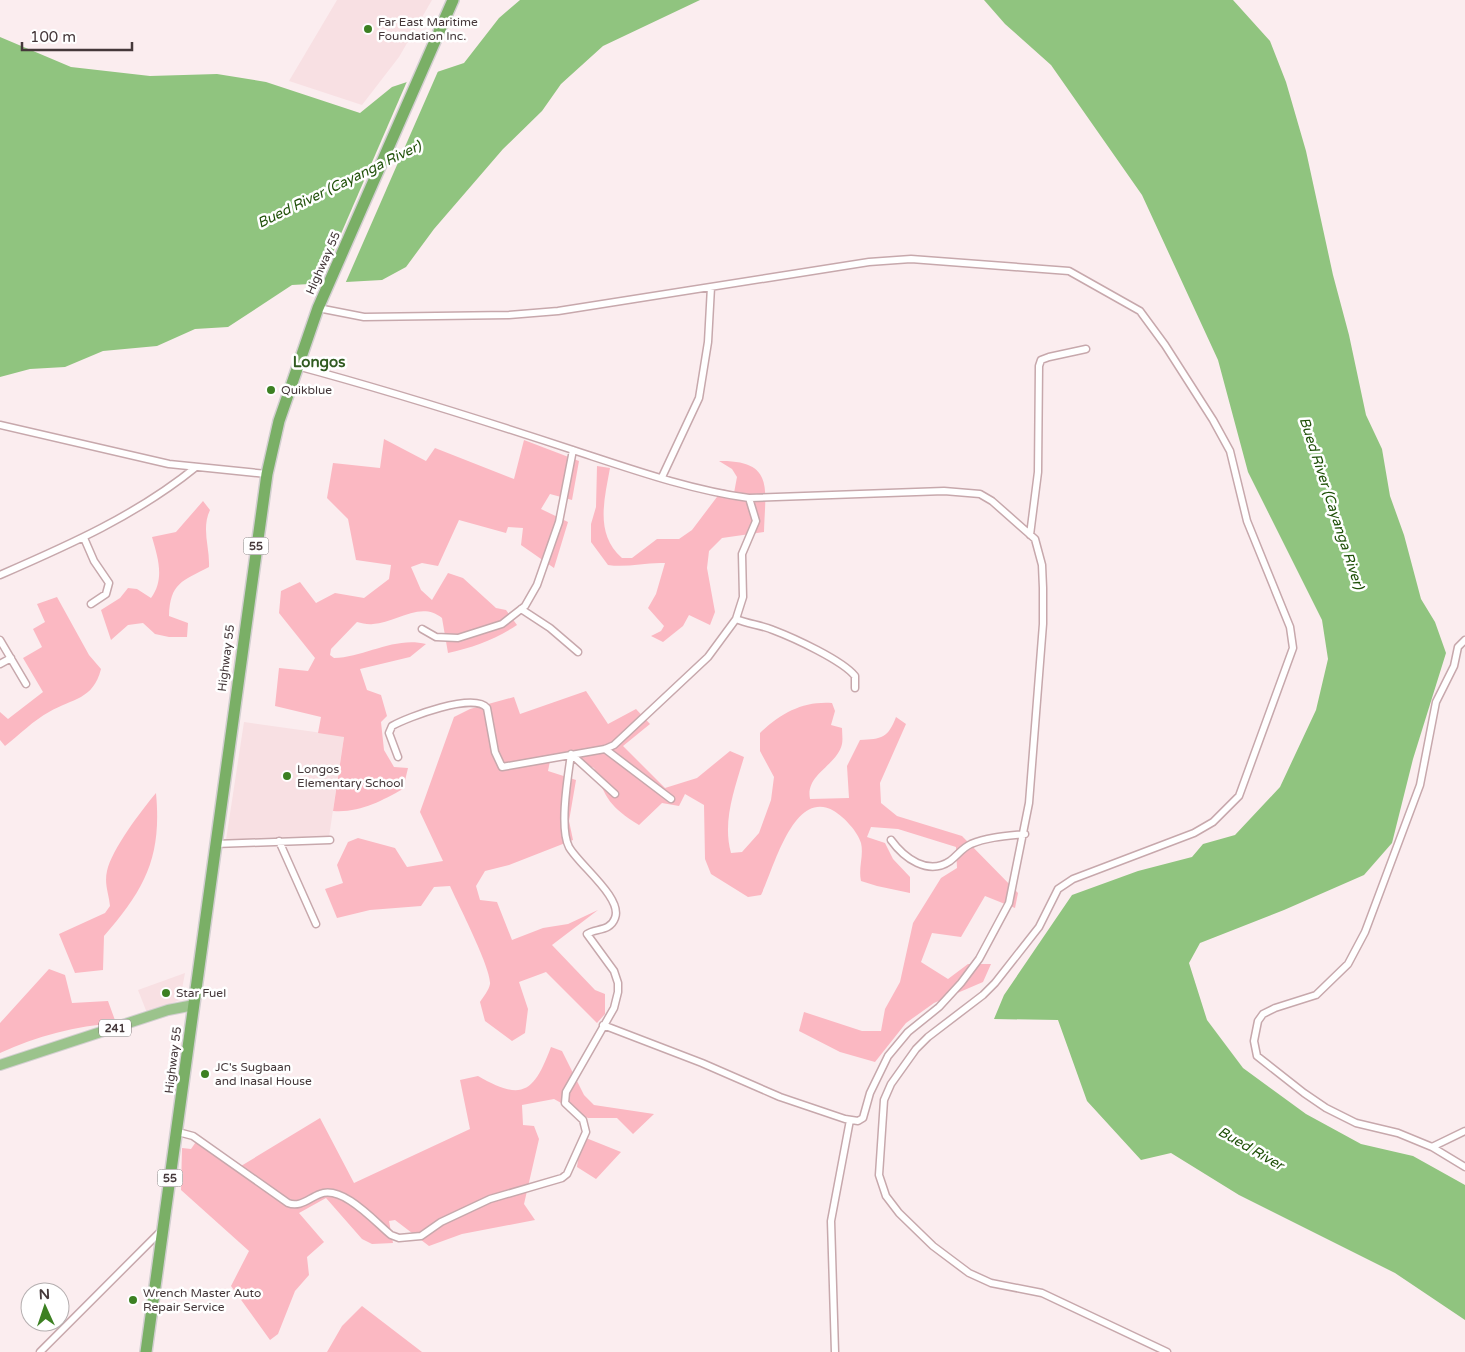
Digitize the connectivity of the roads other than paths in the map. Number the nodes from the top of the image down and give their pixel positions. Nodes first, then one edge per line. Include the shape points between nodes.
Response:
1 (453, 0) edge
2 (711, 287) junction
3 (318, 308) junction
4 (1086, 348) dead end
5 (297, 366) junction
6 (0, 425) edge
7 (573, 450) junction
8 (196, 467) junction
9 (267, 474) junction
10 (662, 477) junction
11 (749, 498) junction
12 (1030, 534) junction
13 (84, 538) junction
14 (0, 575) edge
15 (91, 604) dead end
16 (521, 609) junction
17 (736, 619) junction
18 (422, 629) dead end
19 (0, 640) edge
20 (1465, 640) edge
21 (578, 652) dead end
22 (11, 658) junction
23 (0, 664) edge
24 (26, 684) dead end
25 (855, 688) dead end
26 (605, 749) junction
27 (571, 754) junction
28 (398, 757) dead end
29 (615, 794) dead end
30 (671, 799) dead end
31 (1025, 834) junction
32 (330, 840) dead end
33 (891, 840) dead end
34 (278, 842) junction
35 (214, 844) junction
36 (316, 924) dead end
37 (194, 1004) junction
38 (603, 1025) junction
39 (4, 1064) edge
40 (850, 1120) junction
41 (1465, 1131) edge
42 (182, 1133) junction
43 (1432, 1147) junction
44 (1465, 1167) edge
45 (162, 1230) junction
46 (40, 1352) edge
47 (146, 1352) edge
48 (835, 1352) edge
49 (1167, 1352) edge

1 - 3 highway, Highway 55 / 55
2 - 3 street via 558,311 509,315 364,317
2 - 10 street via 700,398
2 - 49 street via 869,262 911,259 1069,271 1140,311 1165,345 1230,451 1246,521 1290,626 1293,648 1239,796 1213,822 1194,833 1072,879 1058,889 1039,927 995,983 928,1038 908,1060 884,1100 880,1134 879,1175 886,1196 915,1230 969,1273 991,1283 1042,1293
3 - 5 highway, Highway 55 / 55
4 - 12 street via 1049,356 1041,360 1039,366 1038,472
5 - 7 street via 381,388
5 - 9 highway, Highway 55 / 55 via 279,421
6 - 8 street via 169,464
7 - 10 street
7 - 16 street via 559,522 537,585
8 - 9 street
8 - 13 street via 148,503
9 - 35 highway, Highway 55 / 55
10 - 11 street
11 - 12 street via 973,492 992,501
11 - 17 street via 756,522 742,554 743,597
12 - 31 street via 1038,545 1042,565 1043,624
13 - 14 street
13 - 15 street via 108,584 106,594
16 - 18 street via 502,624 458,638 436,637
16 - 21 street
17 - 25 street via 773,630 832,659 855,676
17 - 26 street via 708,657 623,737
19 - 22 street
20 - 43 street via 1458,647 1454,666 1436,702 1420,786 1365,932 1348,964 1316,995 1263,1014 1258,1021 1254,1041 1257,1056 1326,1108 1356,1123 1398,1133
22 - 23 street
22 - 24 street
26 - 27 street
26 - 30 street
27 - 28 street via 502,768 495,752 487,708 482,703 473,702 428,710 392,726 389,733
27 - 29 street
27 - 38 street via 566,819 568,844 613,899 616,910 613,923 605,929 587,933 614,971 618,983 614,1008
31 - 33 street via 980,841 964,848 947,863 930,866 911,861
31 - 40 street via 1009,903 979,959 939,1008 908,1032 888,1056 870,1093 863,1118
32 - 34 street
34 - 35 street
34 - 36 street
35 - 37 highway, Highway 55 / 55
37 - 39 main road, 241
37 - 42 highway, Highway 55 / 55
38 - 40 street via 780,1097
38 - 42 street via 566,1092 565,1103 583,1120 586,1132 567,1174 490,1199 441,1222 421,1236 399,1238 391,1235 351,1202 333,1193 321,1194 298,1205 288,1203 193,1136
40 - 48 street via 831,1221
41 - 43 street
42 - 45 highway, Highway 55 / 55
43 - 44 street
45 - 46 street
45 - 47 highway, Highway 55 / 55

